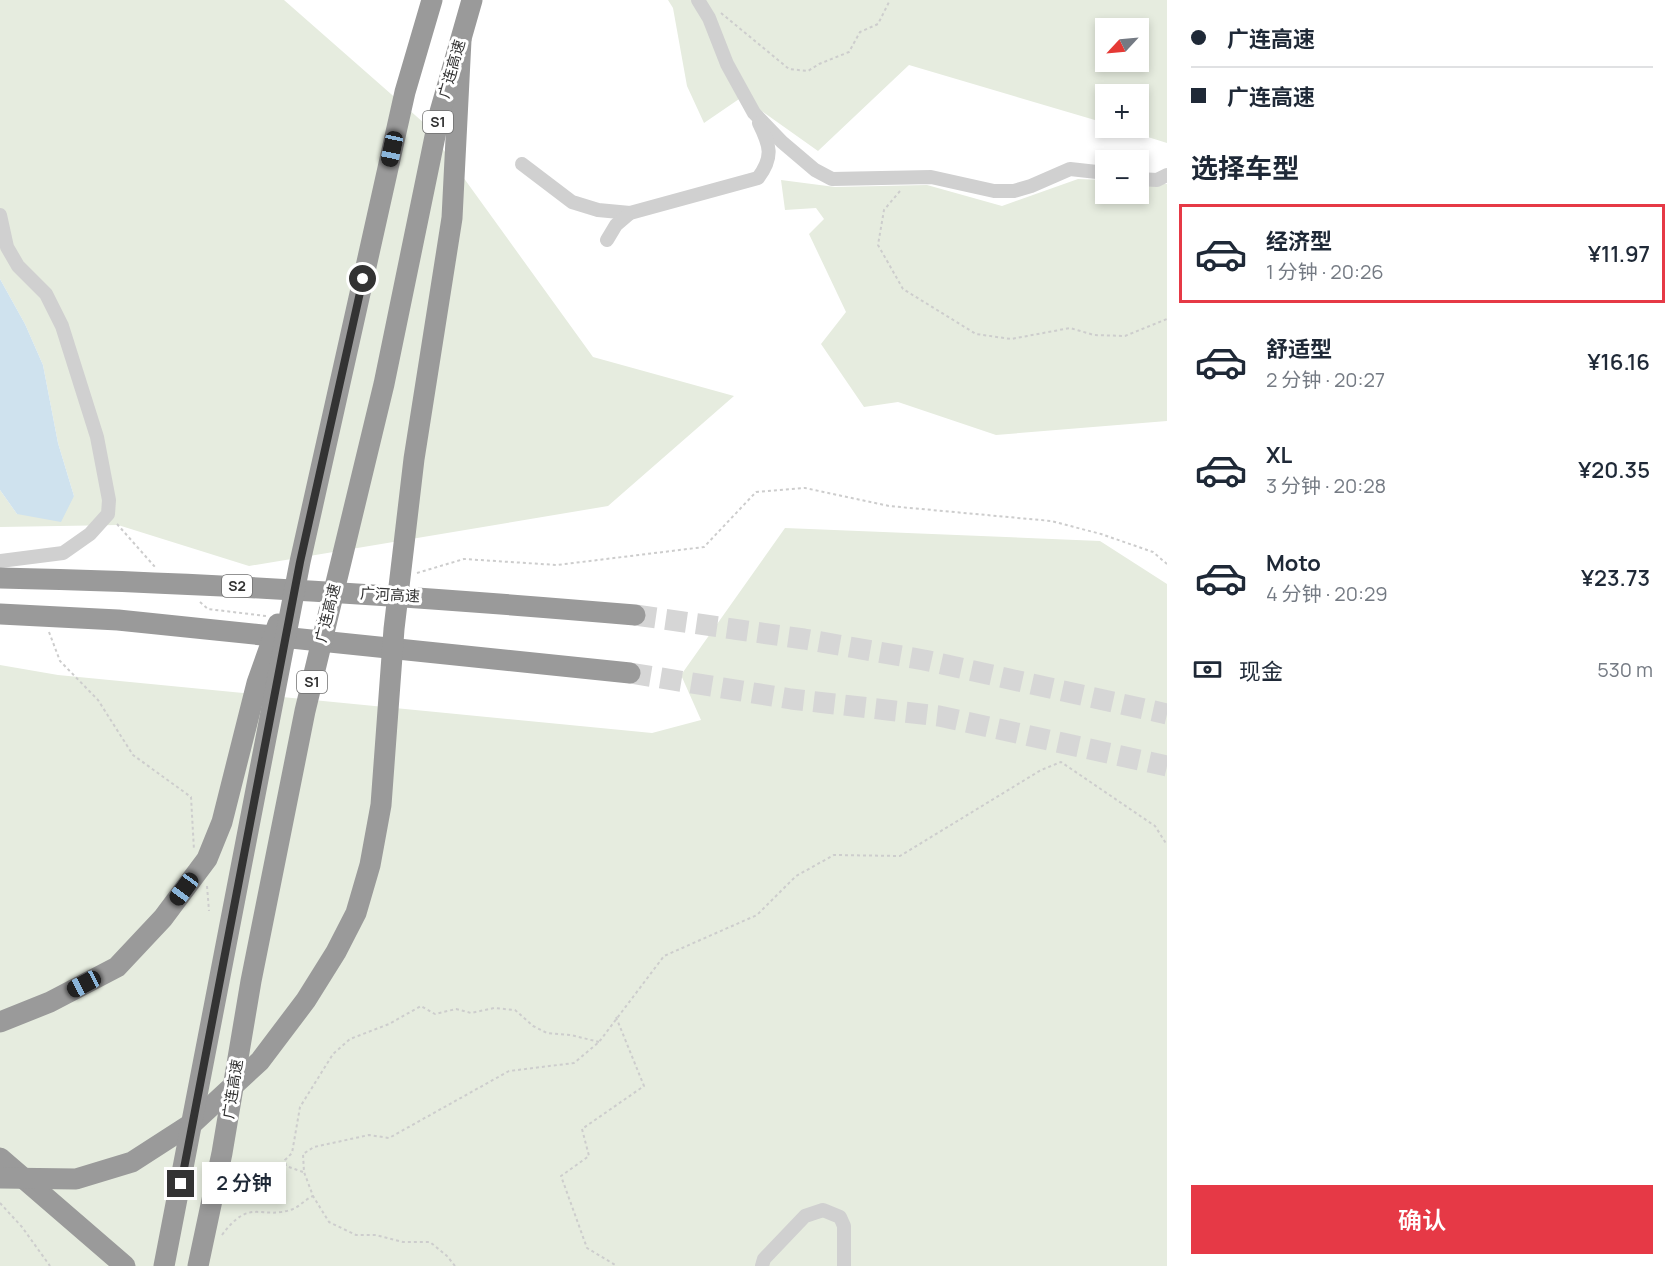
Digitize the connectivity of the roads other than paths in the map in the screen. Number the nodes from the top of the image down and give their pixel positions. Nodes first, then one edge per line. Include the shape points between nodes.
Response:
1 (432, 0) edge
2 (472, 0) edge
3 (701, 5) edge
4 (461, 40) junction
5 (753, 113) junction
6 (522, 164) dead end
7 (1095, 172) edge
8 (1167, 175) edge
9 (1149, 180) edge
10 (630, 213) junction
11 (0, 215) edge
12 (607, 240) dead end
13 (0, 561) edge
14 (300, 562) junction
15 (0, 578) edge
16 (0, 615) edge
17 (635, 615) tunnel mouth
18 (630, 673) tunnel mouth
19 (0, 1022) edge
20 (0, 1158) edge
21 (0, 1178) edge
22 (125, 1266) edge
23 (164, 1266) edge
24 (198, 1266) edge
25 (762, 1266) edge
26 (844, 1266) edge

1 - 14 highway, S1 via 405,92
2 - 4 highway, 广连高速 / S1
3 - 5 street
4 - 21 highway via 452,218 414,459 394,629 381,805 356,913 306,1000 260,1061 194,1122 132,1162 75,1179
4 - 24 highway, 广连高速 / S1 via 440,112 384,384 305,711
5 - 7 street via 815,170 832,179 931,177 994,191 1014,191 1070,169
5 - 10 street via 766,137 769,155 758,178
6 - 10 street via 572,202 598,210
8 - 9 street
10 - 12 street
11 - 13 street via 7,247 18,266 46,294 62,326 97,437 109,500 108,514 90,534 63,553
14 - 19 highway via 257,683 222,822 207,859 163,918 117,967 50,1002
14 - 23 highway, S1
15 - 17 highway, 广河高速 / S2 via 128,580
16 - 18 highway via 118,620
20 - 22 highway
25 - 26 street via 764,1259 805,1216 823,1210 840,1217 844,1226

